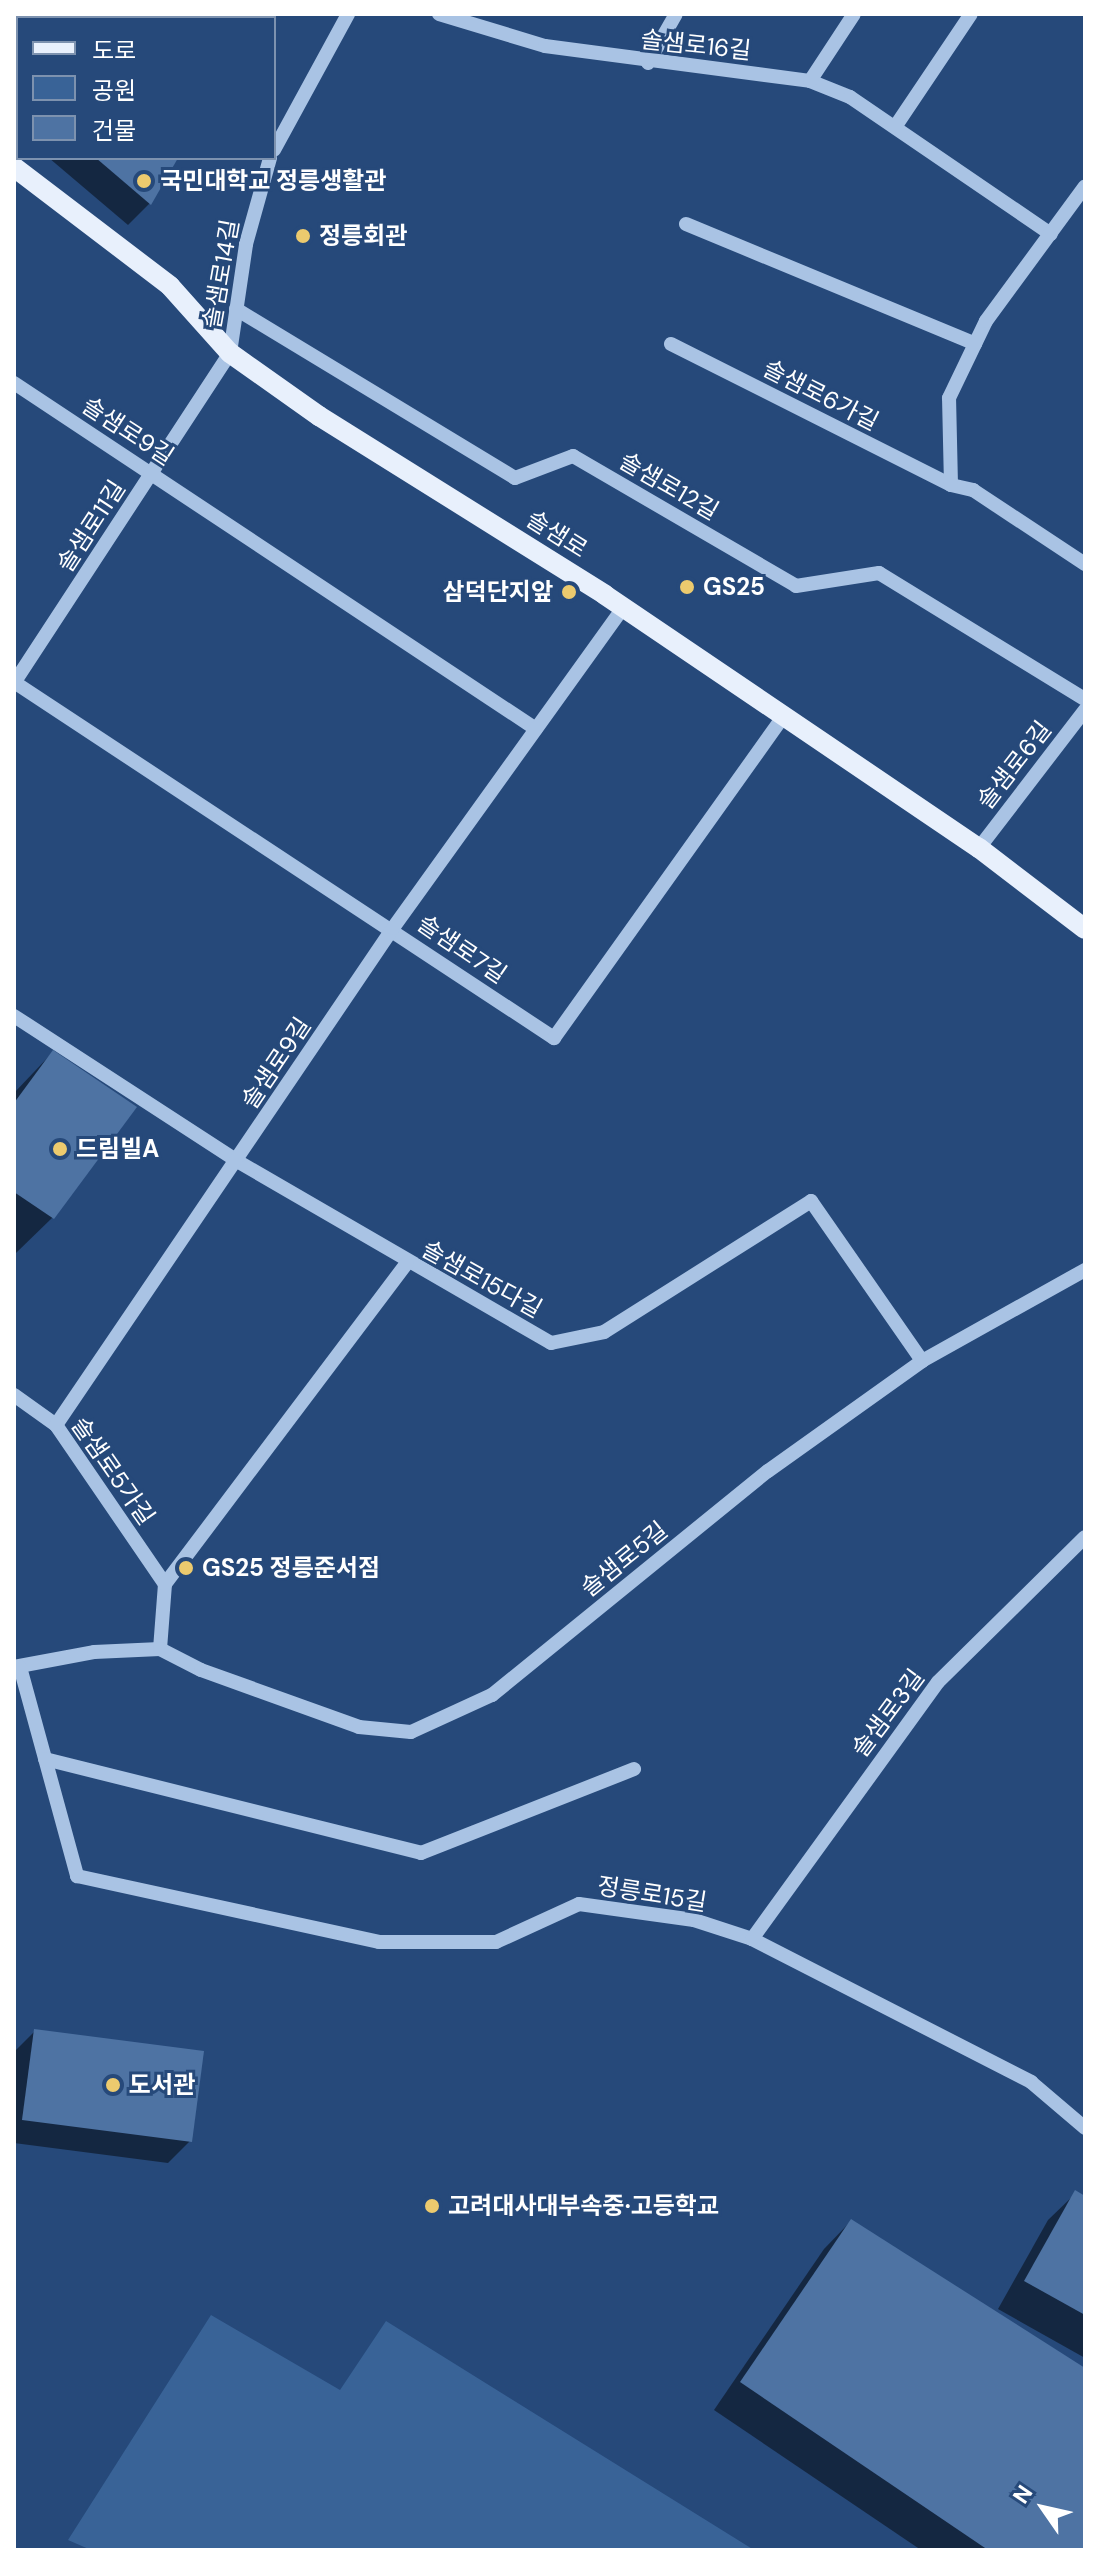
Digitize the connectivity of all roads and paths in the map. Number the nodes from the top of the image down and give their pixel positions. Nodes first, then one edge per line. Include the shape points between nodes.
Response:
1 (348, 14) edge
2 (439, 14) edge
3 (676, 14) edge
4 (854, 14) edge
5 (971, 14) edge
6 (648, 63) junction
7 (810, 81) junction
8 (895, 127) junction
9 (276, 146) edge
10 (269, 160) edge
11 (14, 167) edge
12 (1085, 186) edge
13 (686, 224) dead end
14 (1051, 234) junction
15 (236, 309) junction
16 (671, 344) dead end
17 (975, 344) junction
18 (230, 353) junction
19 (14, 383) edge
20 (152, 473) junction
21 (951, 485) junction
22 (1085, 564) edge
23 (624, 607) junction
24 (14, 683) edge
25 (1085, 699) edge
26 (1085, 710) edge
27 (782, 718) junction
28 (536, 729) junction
29 (979, 848) junction
30 (393, 928) junction
31 (1085, 929) edge
32 (14, 1016) edge
33 (237, 1161) junction
34 (407, 1263) junction
35 (1085, 1270) edge
36 (922, 1361) junction
37 (14, 1395) edge
38 (56, 1425) junction
39 (1085, 1537) edge
40 (165, 1584) junction
41 (160, 1649) junction
42 (17, 1667) edge
43 (45, 1759) junction
44 (634, 1769) dead end
45 (77, 1876) joint
46 (752, 1939) junction
47 (1085, 2128) edge

1 - 9 street
2 - 6 street, 솔샘로16길 via 545,46
3 - 6 street
4 - 7 street
5 - 8 street
6 - 7 street, 솔샘로16길
7 - 8 street, 솔샘로16길 via 850,97
8 - 14 street, 솔샘로16길
10 - 15 street, 솔샘로14길 via 246,244
11 - 18 main road, 솔샘로 via 170,286
12 - 14 street
13 - 17 street
14 - 17 street
15 - 18 street, 솔샘로14길
15 - 25 street, 솔샘로12길 via 515,478 573,456 796,586 879,573
16 - 21 street, 솔샘로6가길
17 - 21 street via 949,398
18 - 20 street, 솔샘로11길
18 - 23 main road, 솔샘로 via 319,416
19 - 20 street, 솔샘로9길
20 - 24 street, 솔샘로11길
20 - 28 street, 솔샘로9길
21 - 22 street, 솔샘로6가길 via 973,490
23 - 27 main road, 솔샘로
23 - 28 street, 솔샘로9길
24 - 30 street, 솔샘로7길
26 - 29 street, 솔샘로6길
27 - 29 main road, 솔샘로
27 - 30 street, 솔샘로7길 via 554,1038
28 - 30 street, 솔샘로9길
29 - 31 main road, 솔샘로
30 - 33 street, 솔샘로9길
32 - 33 street, 솔샘로15다길
33 - 34 street, 솔샘로15다길
33 - 38 street, 솔샘로9길
34 - 36 street, 솔샘로15다길 via 551,1343 604,1332 811,1201
34 - 40 street
35 - 36 street, 솔샘로5길
36 - 41 street, 솔샘로5길 via 768,1471 492,1695 411,1732 359,1727 201,1670
37 - 38 street, 솔샘로5가길
38 - 40 street, 솔샘로5가길
39 - 46 street, 솔샘로3길 via 938,1682
40 - 41 street
41 - 42 street, 솔샘로5길 via 94,1652
42 - 43 street, 솔샘로5길
43 - 44 street via 421,1853
43 - 45 street, 솔샘로5길
45 - 46 street, 정릉로15길 via 379,1942 496,1942 579,1904 694,1920
46 - 47 street, 정릉로15길 via 1031,2082

